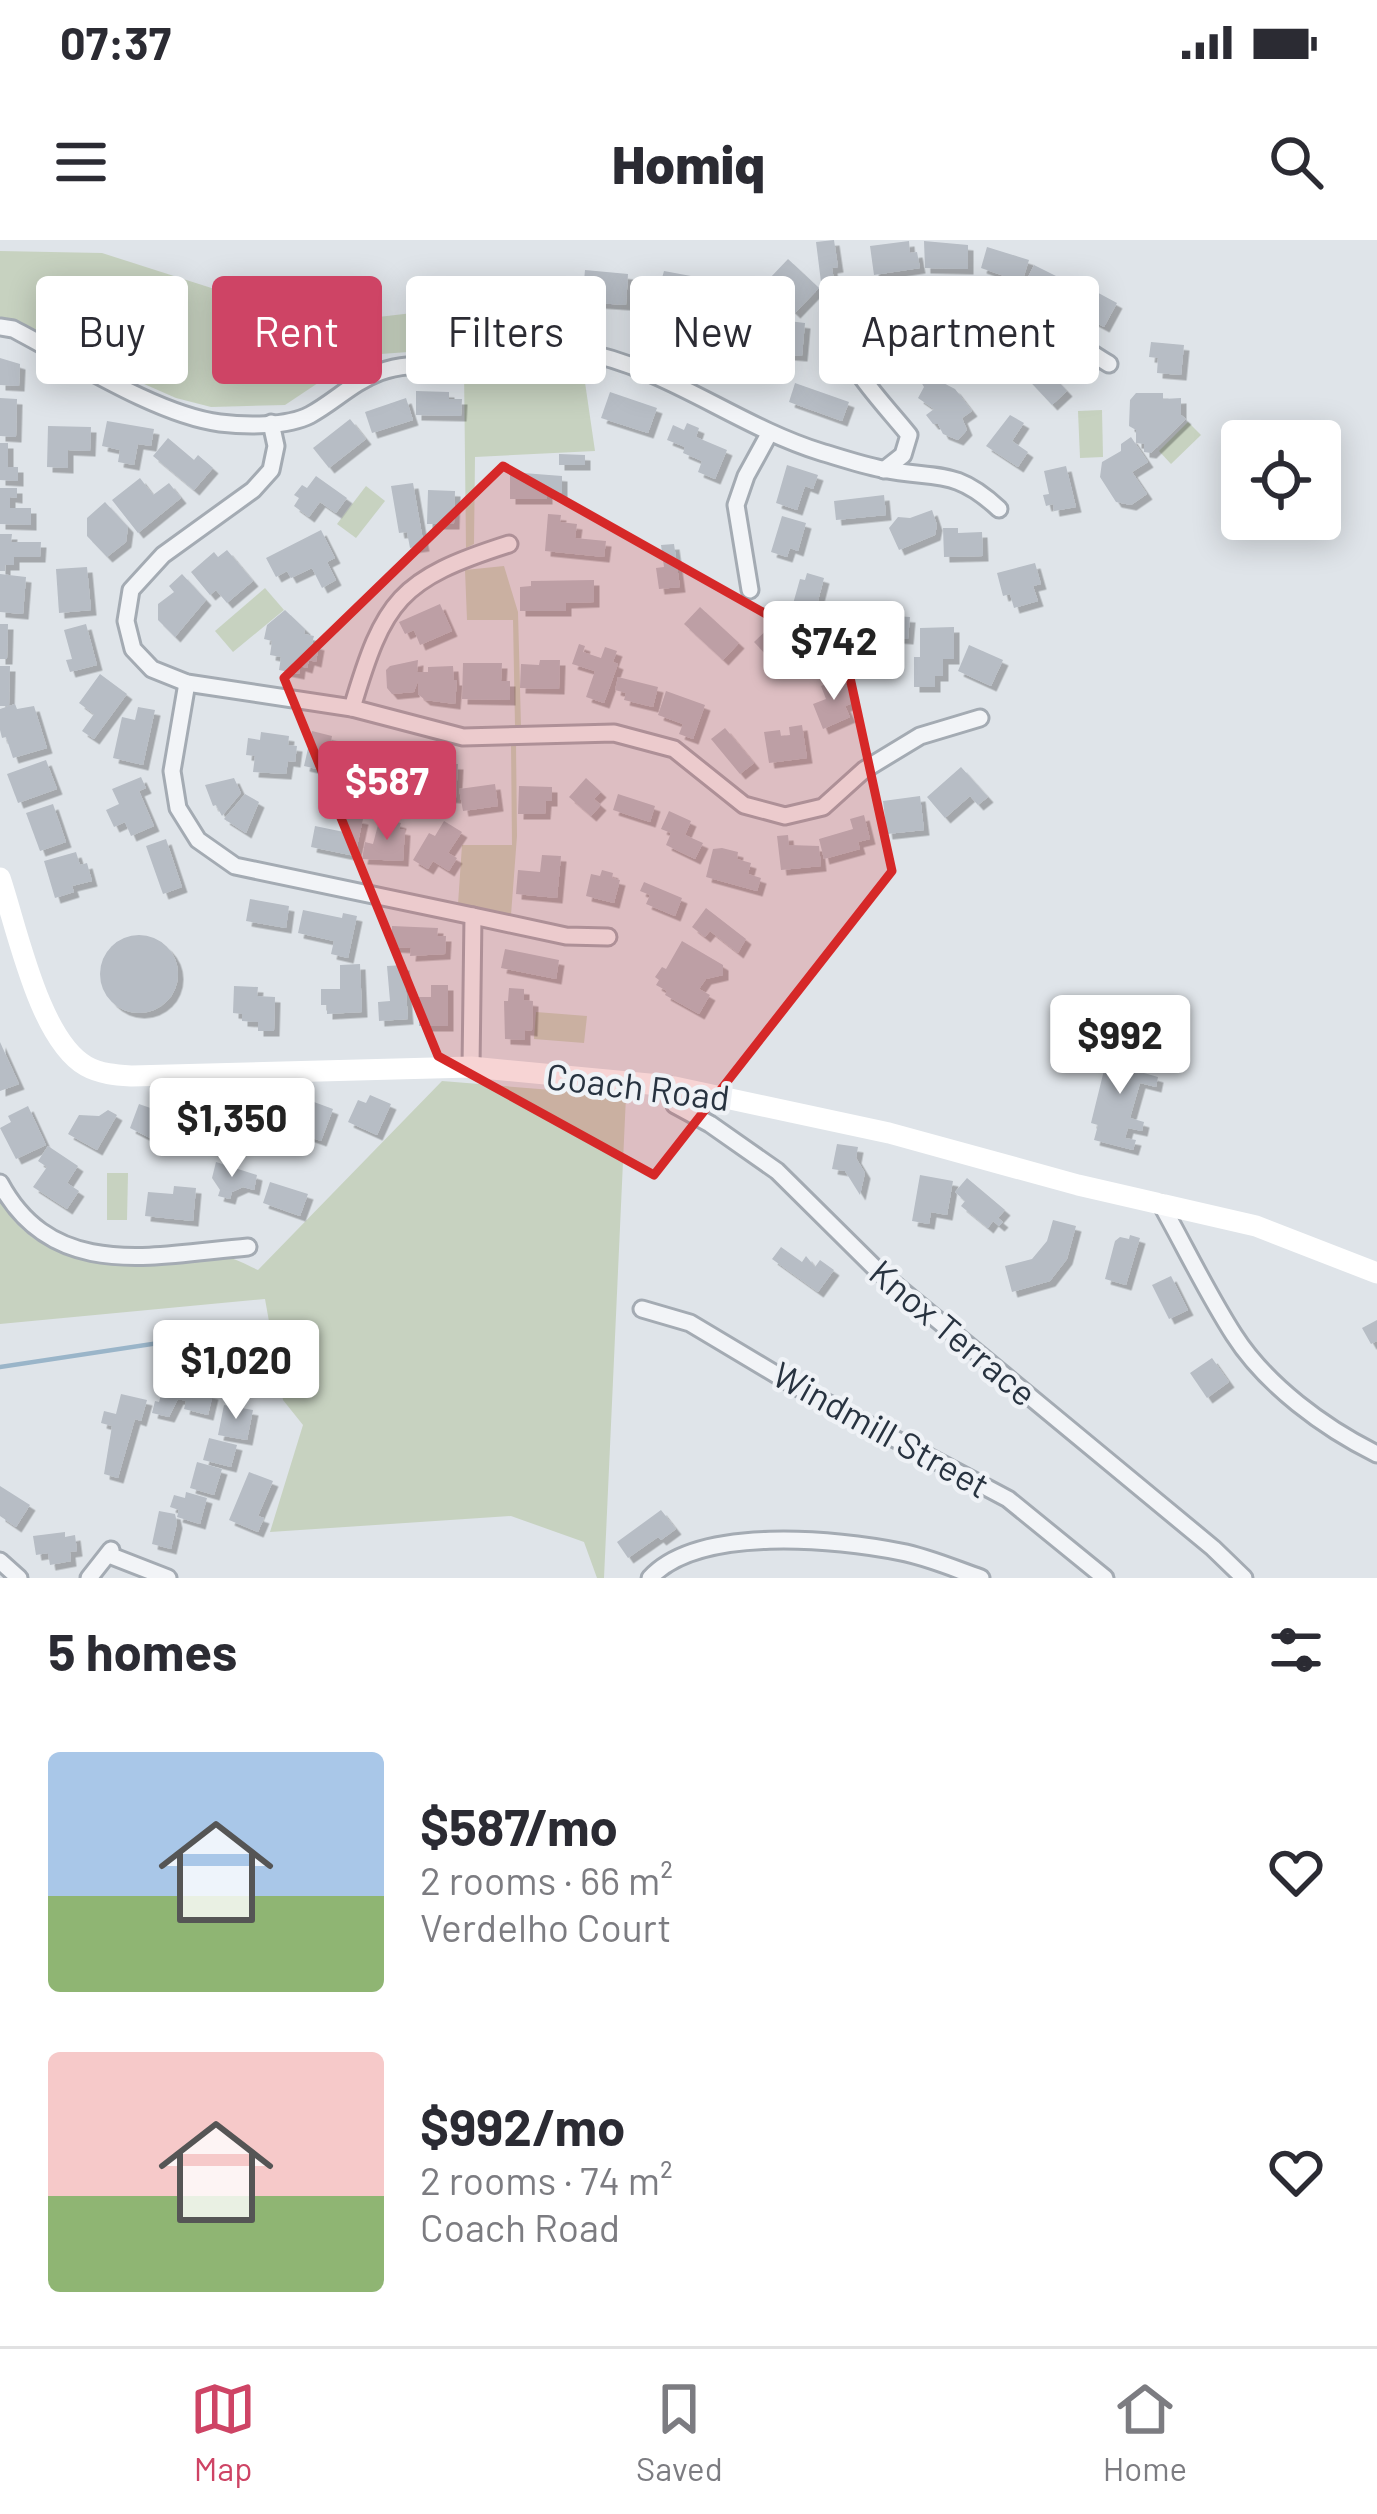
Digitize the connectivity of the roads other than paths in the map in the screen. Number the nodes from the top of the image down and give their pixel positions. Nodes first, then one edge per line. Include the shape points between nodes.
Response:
1 (0, 327) edge
2 (1109, 364) dead end
3 (272, 423) junction
4 (769, 434) junction
5 (884, 470) junction
6 (999, 508) dead end
7 (508, 544) dead end
8 (750, 590) dead end
9 (187, 683) junction
10 (352, 708) junction
11 (980, 718) dead end
12 (0, 878) edge
13 (473, 916) junction
14 (608, 937) dead end
15 (471, 1067) junction
16 (670, 1086) junction
17 (0, 1183) edge
18 (1161, 1204) junction
19 (248, 1247) dead end
20 (1377, 1273) edge
21 (642, 1309) dead end
22 (1377, 1454) edge
23 (0, 1561) edge
24 (19, 1578) edge
25 (89, 1578) edge
26 (168, 1578) edge
27 (650, 1578) edge
28 (981, 1578) edge
29 (1105, 1578) edge
30 (1244, 1578) edge

1 - 3 street via 164,406 219,422
2 - 5 street via 994,298 947,293 857,307 842,338 909,435 903,455
3 - 4 street via 307,417 352,385 404,365 575,350 663,381
3 - 9 street via 272,470 131,590 126,621 133,649 152,669
4 - 5 street
4 - 8 street via 736,505
5 - 6 street via 946,475
7 - 10 street via 433,573 401,597 380,624
9 - 10 street
9 - 13 street via 172,771 178,808 198,840 235,866
10 - 11 street via 463,737 614,733 674,748 744,805 785,816 823,807 920,736
12 - 15 street, Coach Road via 48,1018 87,1066 132,1076
13 - 14 street
13 - 15 street
15 - 16 street, Coach Road
16 - 18 street, Coach Road
16 - 30 street, Knox Terrace via 675,1105 777,1171 878,1270
17 - 19 street via 43,1237 85,1253
18 - 20 street, Coach Road via 1256,1226
18 - 22 street via 1237,1339 1280,1388
21 - 29 street, Windmill Street via 690,1323 1008,1499
23 - 24 street
25 - 26 street via 110,1551
27 - 28 street via 701,1547 761,1541 904,1552

